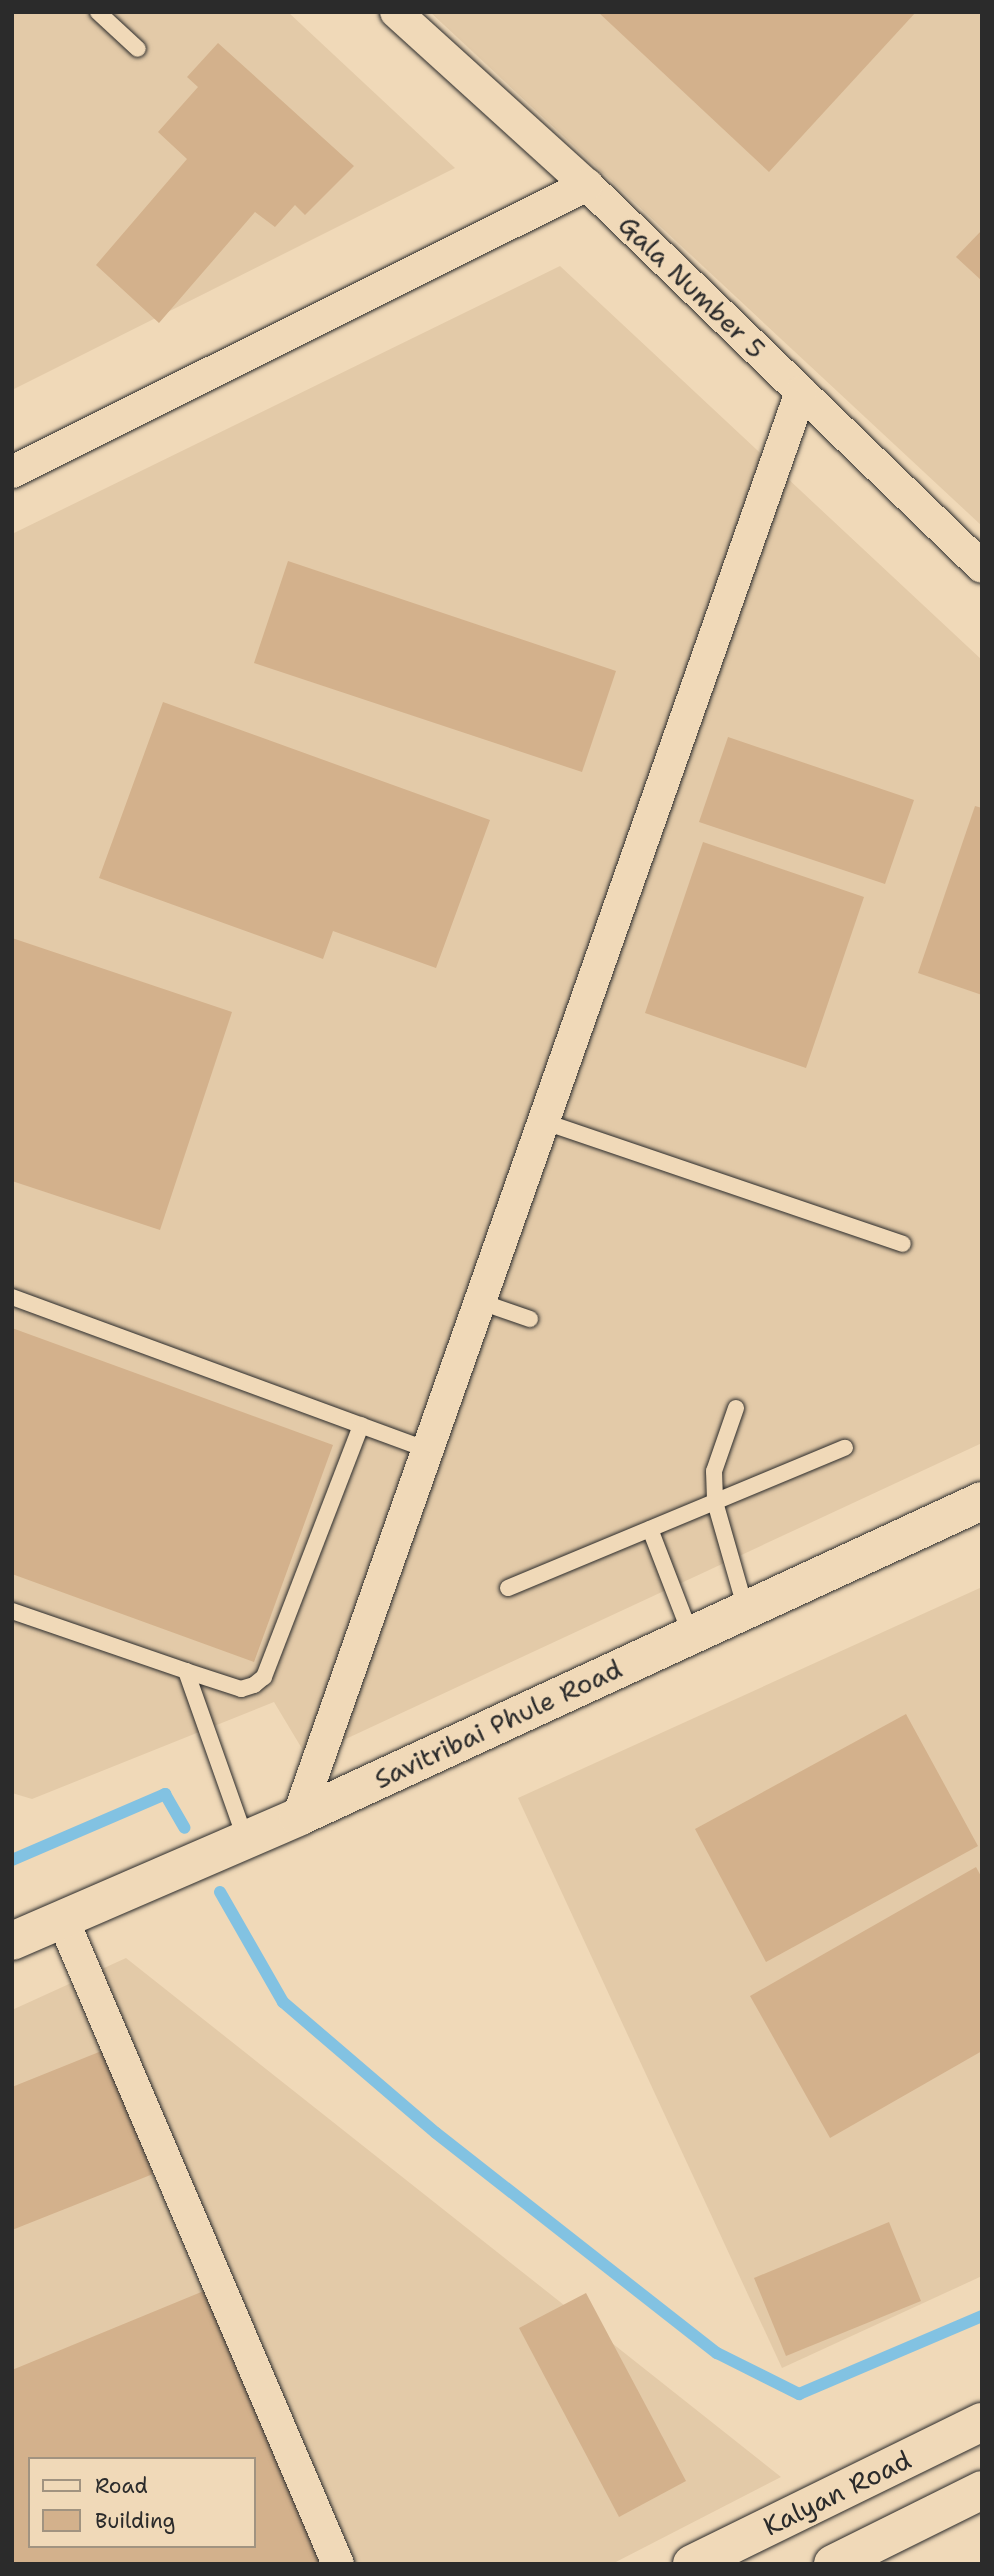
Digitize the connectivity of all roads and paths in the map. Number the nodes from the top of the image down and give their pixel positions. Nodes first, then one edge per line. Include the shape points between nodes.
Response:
1 (97, 12) edge
2 (396, 12) edge
3 (138, 49) dead end
4 (587, 185) junction
5 (801, 392) junction
6 (12, 472) edge
7 (982, 567) edge
8 (542, 1121) junction
9 (902, 1244) dead end
10 (12, 1297) edge
11 (478, 1301) junction
12 (530, 1319) dead end
13 (736, 1408) dead end
14 (361, 1426) junction
15 (426, 1448) junction
16 (845, 1448) dead end
17 (982, 1501) edge
18 (715, 1502) junction
19 (650, 1529) junction
20 (508, 1588) dead end
21 (746, 1610) junction
22 (12, 1611) edge
23 (691, 1635) junction
24 (186, 1671) junction
25 (298, 1817) junction
26 (246, 1840) junction
27 (63, 1920) junction
28 (12, 1941) edge
29 (982, 2423) edge
30 (982, 2490) edge
31 (338, 2564) edge
32 (692, 2564) edge
33 (833, 2564) edge

1 - 3 lane
2 - 4 street, Gala Number 5
4 - 5 street, Gala Number 5
4 - 6 street
5 - 7 street, Gala Number 5
5 - 8 street
8 - 9 lane
8 - 11 street
10 - 14 lane
11 - 12 lane
11 - 15 street
13 - 18 lane via 714,1471
14 - 15 lane
14 - 24 lane via 264,1677 241,1689
15 - 25 street
16 - 18 lane
17 - 21 street, Savitribai Phule Road
18 - 19 lane
18 - 21 lane
19 - 20 lane
19 - 23 lane
21 - 23 street, Savitribai Phule Road
22 - 24 lane
23 - 25 street, Savitribai Phule Road
24 - 26 lane
25 - 26 street, Savitribai Phule Road
26 - 27 street, Savitribai Phule Road
27 - 28 street, Savitribai Phule Road
27 - 31 street
29 - 32 street, Kalyan Road
30 - 33 street

